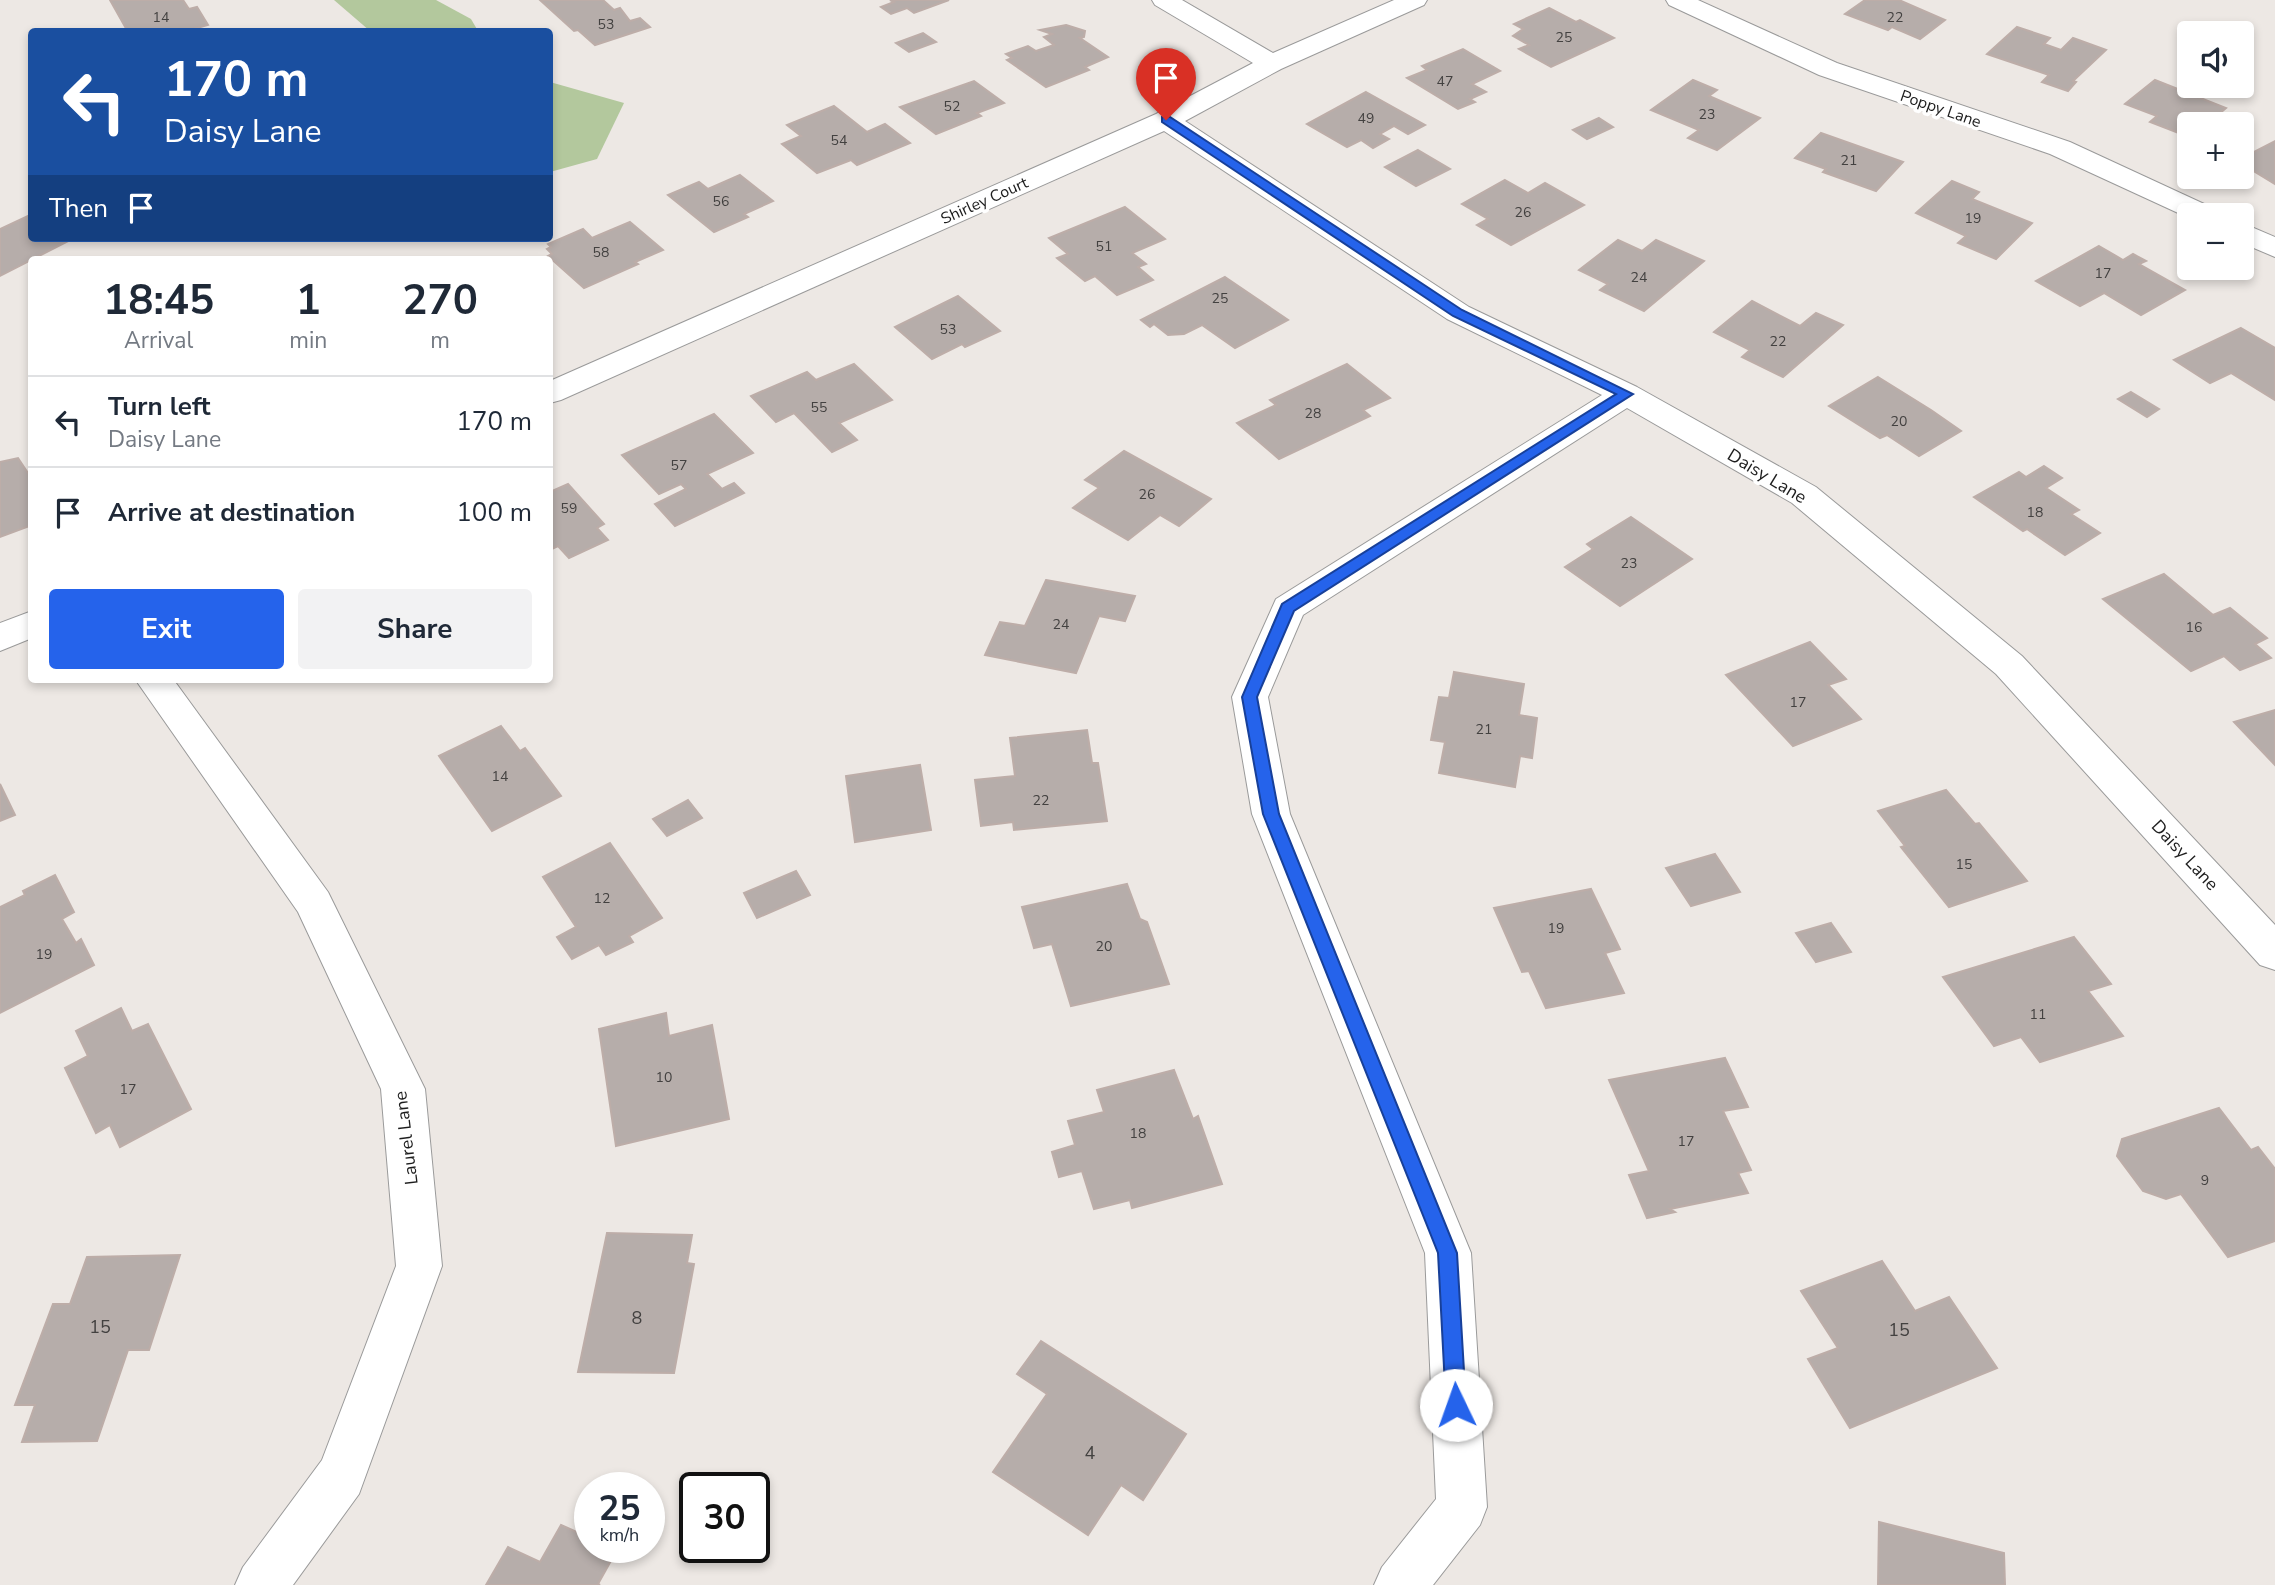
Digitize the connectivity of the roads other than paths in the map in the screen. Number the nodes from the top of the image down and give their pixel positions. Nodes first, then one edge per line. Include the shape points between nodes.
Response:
1 (1164, 0) edge
2 (1415, 0) edge
3 (1678, 0) edge
4 (1272, 63) junction
5 (1166, 120) junction
6 (2179, 203) edge
7 (2254, 238) edge
8 (2275, 248) edge
9 (553, 392) edge
10 (1626, 394) junction
11 (28, 625) edge
12 (0, 638) edge
13 (156, 683) edge
14 (2275, 953) edge
15 (261, 1585) edge
16 (1400, 1585) edge

1 - 4 street
2 - 4 street, Shirley Court
3 - 6 street, Poppy Lane via 1828,69 2060,148
4 - 5 street, Shirley Court
5 - 9 street, Shirley Court
5 - 10 street, Daisy Lane via 1458,313
7 - 8 street
10 - 14 street, Daisy Lane via 1804,495 2009,665
10 - 16 street via 1288,608 1250,697 1271,814 1448,1253 1462,1507
11 - 12 street
13 - 15 street, Laurel Lane via 314,903 402,1089 419,1266 341,1476

